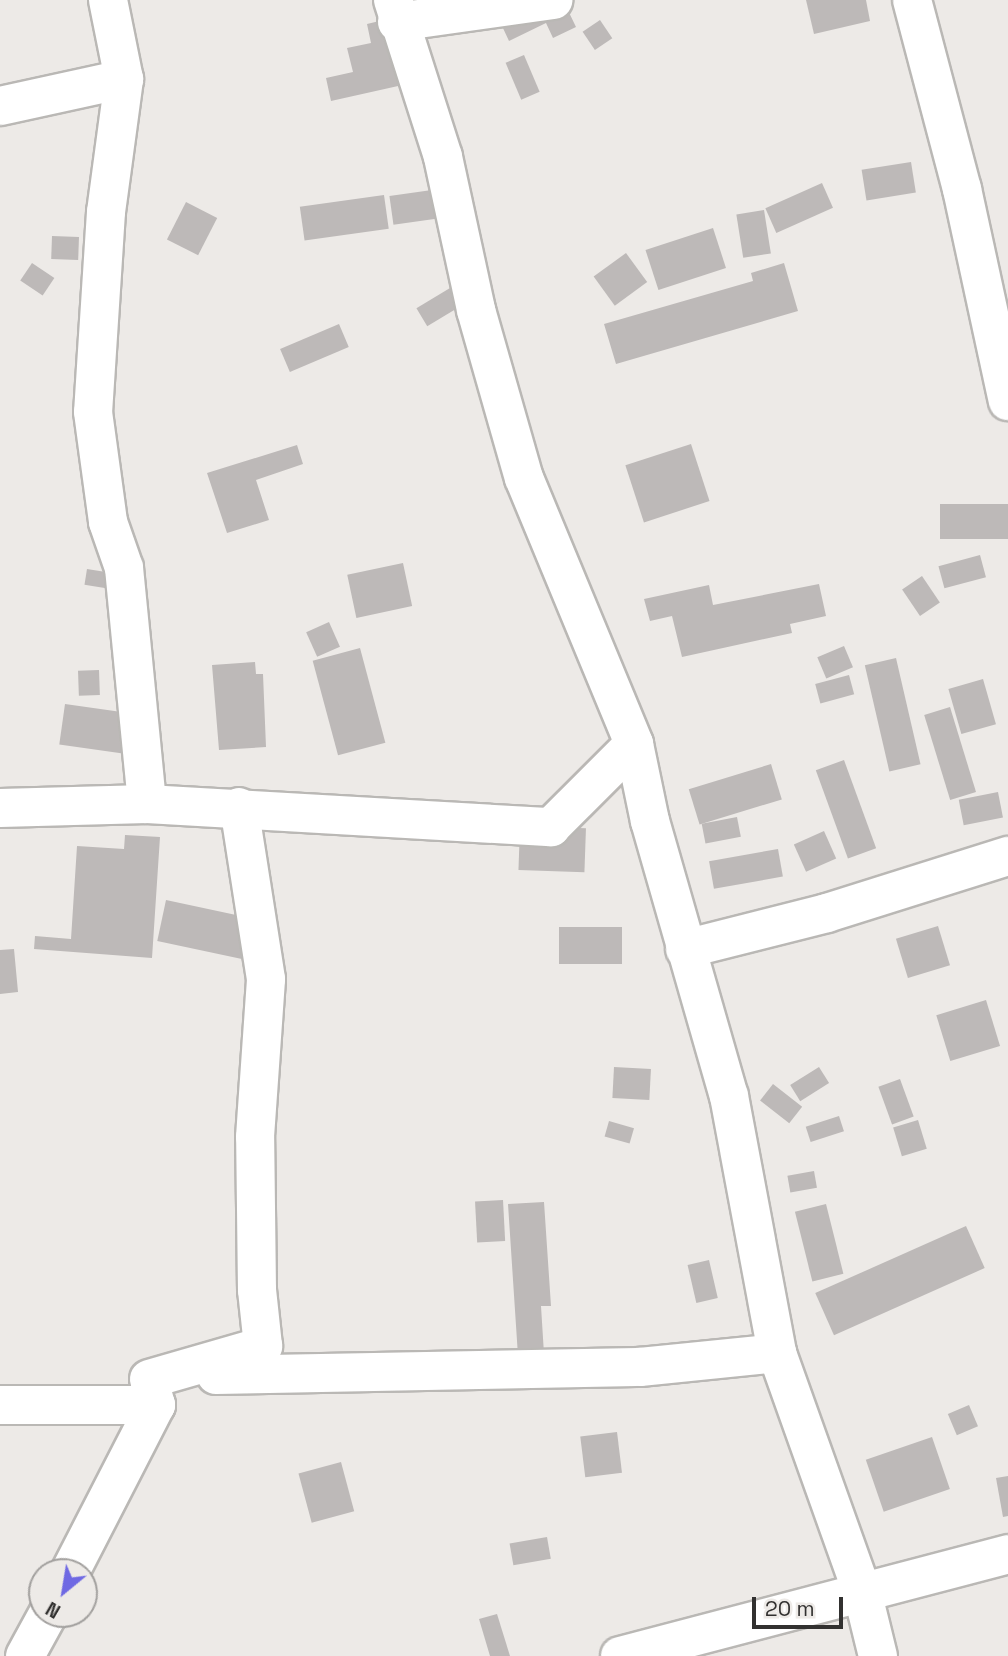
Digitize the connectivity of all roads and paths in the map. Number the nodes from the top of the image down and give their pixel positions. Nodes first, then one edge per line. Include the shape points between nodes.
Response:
1 (108, 0) edge
2 (554, 0) edge
3 (912, 0) edge
4 (395, 11) edge
5 (124, 79) junction
6 (0, 106) edge
7 (1008, 401) edge
8 (634, 744) junction
9 (147, 804) junction
10 (239, 807) junction
11 (0, 808) edge
12 (1008, 856) edge
13 (685, 949) junction
14 (777, 1353) junction
15 (153, 1392) junction
16 (0, 1405) edge
17 (1008, 1554) edge
18 (77, 1558) edge
19 (863, 1595) junction
20 (40, 1628) edge
21 (25, 1656) edge
22 (620, 1656) edge
23 (878, 1656) edge

1 - 5 street
2 - 4 street
3 - 7 street via 962,190
4 - 8 street via 443,158 476,310 524,478
5 - 6 street
5 - 9 street via 104,238 93,412 108,522 124,568
8 - 10 street via 551,827
8 - 13 street
9 - 10 street
9 - 11 street
10 - 15 street via 266,979 255,1137 257,1290 263,1346
12 - 13 street via 827,912
13 - 14 street via 729,1096
14 - 15 street via 640,1367 315,1370
14 - 19 street
15 - 16 street
15 - 18 street
17 - 19 street
19 - 22 street via 675,1638
19 - 23 street
20 - 21 street

